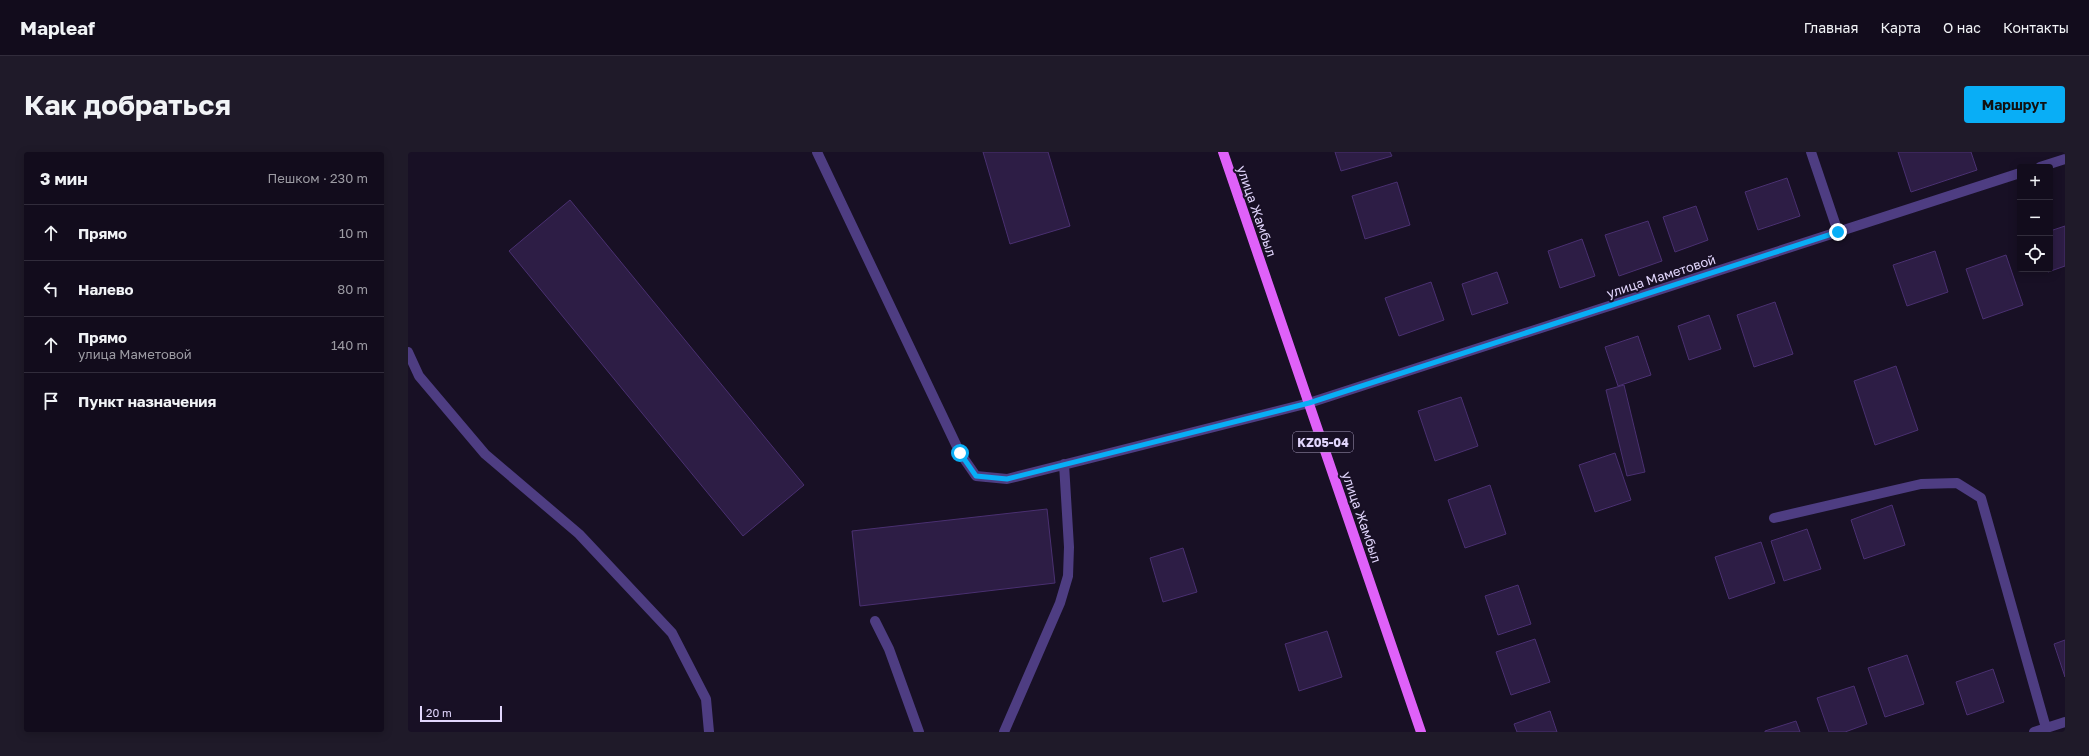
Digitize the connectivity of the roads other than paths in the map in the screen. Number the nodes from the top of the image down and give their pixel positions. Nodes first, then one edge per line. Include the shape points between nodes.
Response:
1 (817, 152) edge
2 (1223, 152) edge
3 (1811, 152) edge
4 (2065, 159) edge
5 (2049, 164) edge
6 (2017, 174) edge
7 (1838, 232) junction
8 (408, 352) edge
9 (1309, 403) junction
10 (1064, 464) junction
11 (1774, 518) dead end
12 (875, 621) dead end
13 (2065, 722) edge
14 (2046, 728) junction
15 (709, 732) edge
16 (919, 732) edge
17 (1004, 732) edge
18 (1422, 732) edge
19 (2034, 732) edge

1 - 10 street, улица Маметовой via 960,453 976,476 1007,479
2 - 9 main road, улица Жамбыл / KZ05-04
3 - 7 street
4 - 5 street
6 - 7 street, улица Маметовой
7 - 9 street, улица Маметовой
8 - 15 street via 419,376 485,454 579,534 672,633 706,699
9 - 10 street, улица Маметовой
9 - 18 main road, улица Жамбыл / KZ05-04
10 - 17 street via 1069,547 1068,576 1060,603
11 - 14 street via 1921,484 1957,483 1981,498
12 - 16 street via 889,649
13 - 14 street
14 - 19 street

